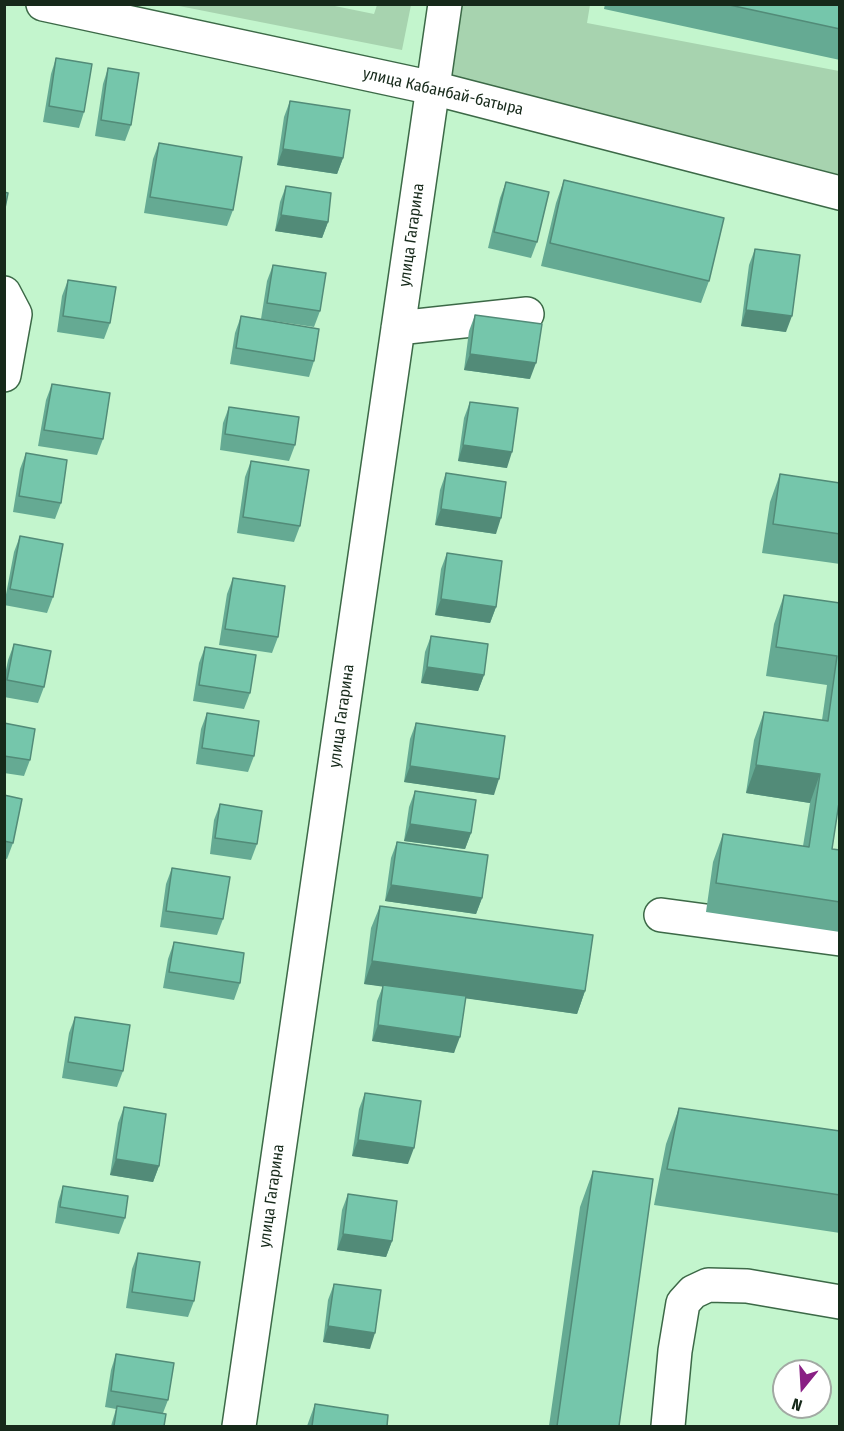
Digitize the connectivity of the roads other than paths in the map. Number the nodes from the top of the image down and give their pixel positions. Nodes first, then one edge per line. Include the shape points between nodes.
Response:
1 (43, 4) edge
2 (445, 4) edge
3 (433, 88) junction
4 (840, 193) edge
5 (4, 293) edge
6 (527, 314) dead end
7 (399, 328) junction
8 (4, 375) edge
9 (661, 915) dead end
10 (840, 939) edge
11 (840, 1302) edge
12 (239, 1426) edge
13 (668, 1426) edge

1 - 3 street, улица Кабанбай-батыра
2 - 3 street, улица Гагарина
3 - 4 street, улица Кабанбай-батыра
3 - 7 street, улица Гагарина
5 - 8 street via 15,314
6 - 7 street
7 - 12 street, улица Гагарина
9 - 10 street
11 - 13 street via 747,1286 708,1285 693,1292 683,1304

